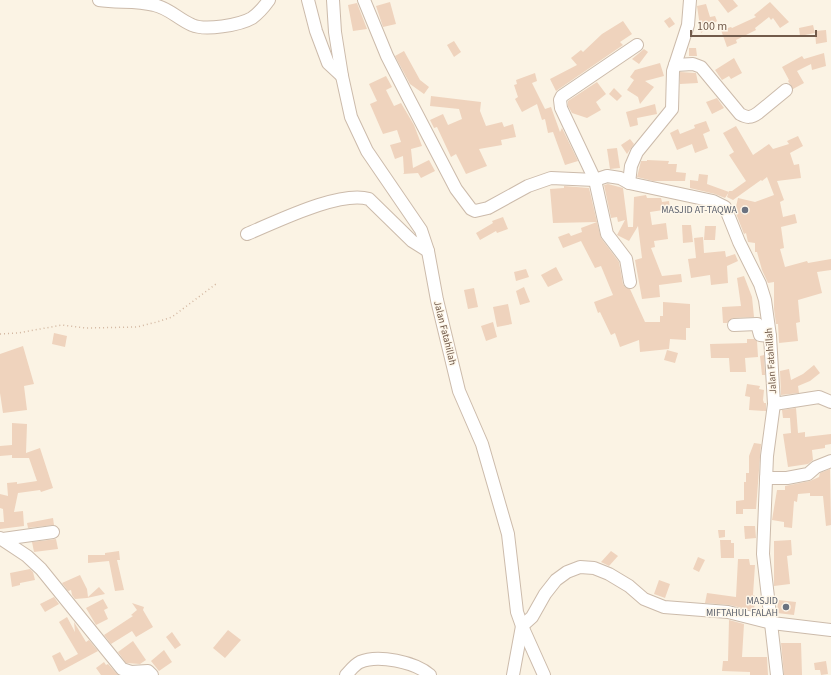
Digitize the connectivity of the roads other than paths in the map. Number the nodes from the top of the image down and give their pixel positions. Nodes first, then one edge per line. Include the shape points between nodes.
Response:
1 (99, 0) edge
2 (269, 0) edge
3 (308, 0) edge
4 (333, 0) edge
5 (364, 0) edge
6 (690, 0) edge
7 (637, 45) dead end
8 (675, 65) junction
9 (342, 76) junction
10 (786, 90) dead end
11 (595, 180) junction
12 (629, 183) junction
13 (247, 234) dead end
14 (428, 251) junction
15 (630, 282) dead end
16 (734, 325) dead end
17 (770, 336) junction
18 (831, 402) edge
19 (774, 404) junction
20 (831, 461) edge
21 (766, 478) junction
22 (53, 532) dead end
23 (1, 538) edge
24 (772, 623) junction
25 (522, 626) junction
26 (831, 630) edge
27 (152, 675) edge
28 (346, 675) edge
29 (430, 675) edge
30 (513, 675) edge
31 (544, 675) edge
32 (777, 675) edge

1 - 2 street via 167,8 193,26 206,27 235,24 250,19 261,11
3 - 9 street via 328,63
4 - 9 street, Jalan Fatahillah
5 - 11 street, Jalan Fatahillah via 387,56 446,171 471,209 475,211 496,204 539,181 551,178
6 - 8 street via 688,25
7 - 11 street via 562,96 560,100 561,108
8 - 10 street via 693,64 701,67 745,117 758,113
8 - 12 street via 672,78 672,109 637,152 631,166
9 - 14 street, Jalan Fatahillah via 351,117 367,151 421,230
11 - 12 street, Jalan Fatahillah via 607,176 620,178
11 - 15 street via 607,234 626,259
12 - 17 street, Jalan Fatahillah via 713,201 725,207 760,284
13 - 14 street via 300,211 349,197 362,197 369,199 412,241
14 - 25 street, Jalan Fatahillah via 459,391 482,444 505,521 513,561 517,612
16 - 17 street via 757,324 760,335
17 - 19 street, Jalan Fatahillah
18 - 19 street via 819,397
19 - 21 street, Jalan Fatahillah
20 - 21 street via 816,467 808,474
21 - 24 street, Jalan Fatahillah via 762,554
22 - 23 street
23 - 27 street via 41,569 122,669 131,672 148,671
24 - 25 street via 744,615 654,604 622,581 602,570 587,567 572,568 562,574 545,594 532,617
24 - 26 street
24 - 32 street, Jalan Fatahillah
25 - 30 street
25 - 31 street, Jalan Fatahillah
28 - 29 street via 358,663 367,660 411,664

